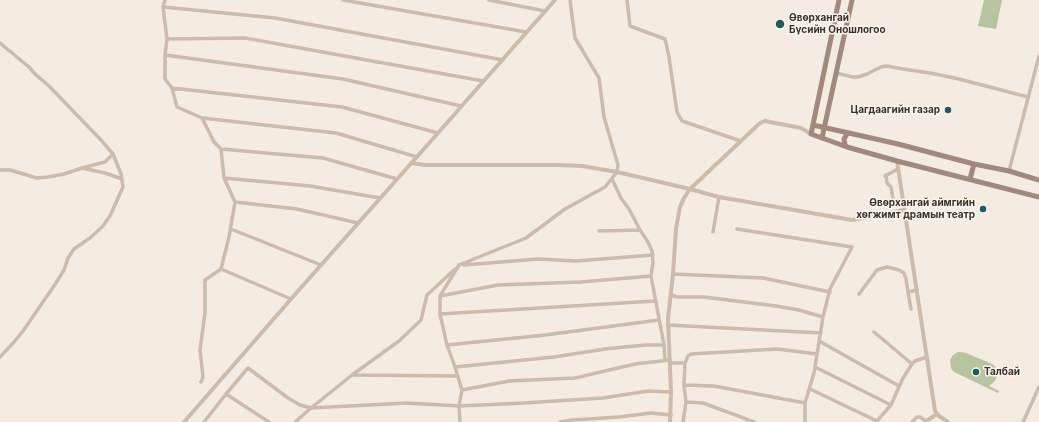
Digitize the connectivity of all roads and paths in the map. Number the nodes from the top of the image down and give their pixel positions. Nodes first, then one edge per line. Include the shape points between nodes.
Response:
1 (165, 0) edge
2 (343, 0) edge
3 (489, 0) edge
4 (555, 0) edge
5 (570, 0) edge
6 (627, 0) edge
7 (839, 0) edge
8 (852, 0) edge
9 (163, 8) junction
10 (545, 11) junction
11 (526, 32) junction
12 (167, 39) junction
13 (0, 43) edge
14 (165, 55) junction
15 (1039, 56) edge
16 (502, 60) junction
17 (1038, 61) edge
18 (836, 73) junction
19 (483, 81) junction
20 (172, 88) junction
21 (1028, 97) junction
22 (461, 106) junction
23 (202, 118) junction
24 (813, 125) junction
25 (800, 128) junction
26 (824, 128) junction
27 (438, 133) junction
28 (850, 133) junction
29 (811, 134) junction
30 (822, 138) junction
31 (741, 141) junction
32 (848, 147) junction
33 (221, 149) junction
34 (113, 154) junction
35 (417, 157) junction
36 (897, 161) junction
37 (411, 163) junction
38 (974, 164) junction
39 (82, 168) junction
40 (898, 169) junction
41 (0, 170) edge
42 (1009, 171) junction
43 (617, 172) junction
44 (224, 178) junction
45 (122, 179) junction
46 (612, 179) junction
47 (970, 179) junction
48 (397, 180) junction
49 (1039, 180) edge
50 (690, 189) junction
51 (719, 197) junction
52 (1039, 197) edge
53 (380, 198) junction
54 (235, 202) junction
55 (877, 203) dead end
56 (904, 210) junction
57 (358, 224) junction
58 (231, 229) junction
59 (737, 229) dead end
60 (640, 230) junction
61 (599, 231) dead end
62 (713, 232) dead end
63 (653, 255) junction
64 (321, 265) junction
65 (459, 265) junction
66 (221, 269) junction
67 (673, 274) junction
68 (651, 276) junction
69 (917, 290) junction
70 (830, 292) junction
71 (908, 292) junction
72 (671, 294) junction
73 (860, 294) dead end
74 (440, 296) junction
75 (291, 299) junction
76 (655, 301) junction
77 (911, 309) dead end
78 (440, 314) junction
79 (823, 317) junction
80 (659, 320) junction
81 (668, 325) junction
82 (874, 332) dead end
83 (820, 333) junction
84 (819, 341) junction
85 (664, 344) junction
86 (447, 345) junction
87 (817, 354) junction
88 (0, 357) edge
89 (927, 357) junction
90 (668, 361) junction
91 (685, 363) junction
92 (912, 364) junction
93 (455, 367) junction
94 (815, 367) junction
95 (352, 375) junction
96 (458, 376) junction
97 (201, 382) dead end
98 (684, 385) junction
99 (899, 386) junction
100 (1039, 387) edge
101 (462, 390) junction
102 (810, 390) junction
103 (672, 392) junction
104 (226, 394) junction
105 (686, 402) junction
106 (805, 403) junction
107 (891, 405) junction
108 (459, 406) junction
109 (311, 408) junction
110 (937, 414) junction
111 (671, 415) junction
112 (184, 422) edge
113 (206, 422) edge
114 (269, 422) edge
115 (295, 422) edge
116 (460, 422) edge
117 (560, 422) edge
118 (670, 422) edge
119 (683, 422) edge
120 (754, 422) edge
121 (806, 422) edge
122 (912, 422) edge
123 (925, 422) edge
124 (948, 422) edge
125 (1023, 422) edge

1 - 9 street
2 - 11 street
3 - 10 street
4 - 10 street
5 - 43 street via 575,38 598,78 604,117 618,165
6 - 31 street via 630,26 665,39 677,112 682,121
7 - 24 main road
8 - 18 main road
9 - 12 street
9 - 16 street via 275,18
10 - 11 street
11 - 16 street
12 - 14 street
12 - 19 street via 245,38
13 - 34 street via 48,85
14 - 20 street via 165,79
14 - 22 street via 343,79
15 - 17 street
16 - 19 street
17 - 21 street
18 - 21 street via 858,77 886,66 930,72
18 - 26 main road
19 - 22 street
20 - 23 street via 177,107
20 - 27 street via 342,107
21 - 42 street
22 - 27 street
23 - 33 street via 214,142
23 - 35 street via 336,133
24 - 25 street
24 - 26 main road
24 - 29 main road
25 - 29 street
25 - 31 street via 765,121
26 - 28 main road
26 - 30 main road
27 - 35 street
28 - 32 main road via 844,139
28 - 38 main road
29 - 30 main road
30 - 32 main road
31 - 50 street
32 - 36 main road
33 - 44 street
33 - 48 street via 323,158
34 - 39 street via 105,162
34 - 45 street
35 - 37 street
36 - 40 street
36 - 47 main road
37 - 43 street via 563,165
37 - 48 street
38 - 42 main road
38 - 47 main road
39 - 41 street via 38,178 10,170
39 - 45 street
40 - 55 street via 885,176 894,199
40 - 56 street
42 - 49 main road
43 - 46 street
43 - 50 street
44 - 53 street via 310,186
44 - 54 street
45 - 88 street via 123,187 110,216 90,238 74,249 56,283 23,331
46 - 60 street
46 - 65 street via 606,187 565,209 526,238
47 - 52 main road
48 - 53 street
50 - 51 street
50 - 67 street via 680,207
51 - 56 street via 852,220
51 - 62 street
53 - 57 street
54 - 57 street via 297,209
54 - 58 street
56 - 69 street
57 - 64 street
58 - 64 street
58 - 66 street
59 - 70 street via 852,246
60 - 61 street
60 - 63 street
63 - 65 street via 576,261 538,259
63 - 68 street
64 - 75 street
65 - 74 street
65 - 95 street via 427,295 420,320 399,341
66 - 75 street
66 - 97 street via 205,280 200,350 203,377
67 - 70 street via 763,278
67 - 72 street
68 - 74 street via 498,285
68 - 76 street
69 - 71 street
69 - 89 street
70 - 79 street
71 - 73 street via 904,273 887,268 877,270
71 - 77 street
72 - 79 street via 677,297 704,297 776,306
72 - 81 street
74 - 78 street
75 - 112 street
76 - 78 street
76 - 80 street
78 - 86 street
79 - 83 street
80 - 85 street
80 - 86 street
81 - 83 street
81 - 90 street
82 - 92 street
83 - 84 street
84 - 87 street
84 - 99 street
85 - 90 street
85 - 93 street
86 - 93 street
87 - 91 street via 777,349 692,354
87 - 94 street
89 - 92 street
89 - 110 street
90 - 91 street
90 - 101 street via 634,364 575,378 510,381
90 - 103 street
91 - 98 street
92 - 99 street
93 - 96 street
94 - 102 street
94 - 107 street
95 - 96 street
95 - 109 street
96 - 101 street
98 - 105 street
98 - 106 street via 714,386
99 - 107 street
100 - 125 street
101 - 108 street
102 - 106 street
102 - 107 street via 877,421
103 - 108 street via 648,391 603,398
103 - 111 street
104 - 109 street via 248,368 288,398
104 - 113 street
104 - 114 street
105 - 119 street
105 - 120 street via 703,403
106 - 121 street
108 - 109 street via 407,403
108 - 116 street
109 - 115 street
110 - 123 street
110 - 124 street
111 - 117 street via 651,413
111 - 118 street
122 - 123 street via 917,416

